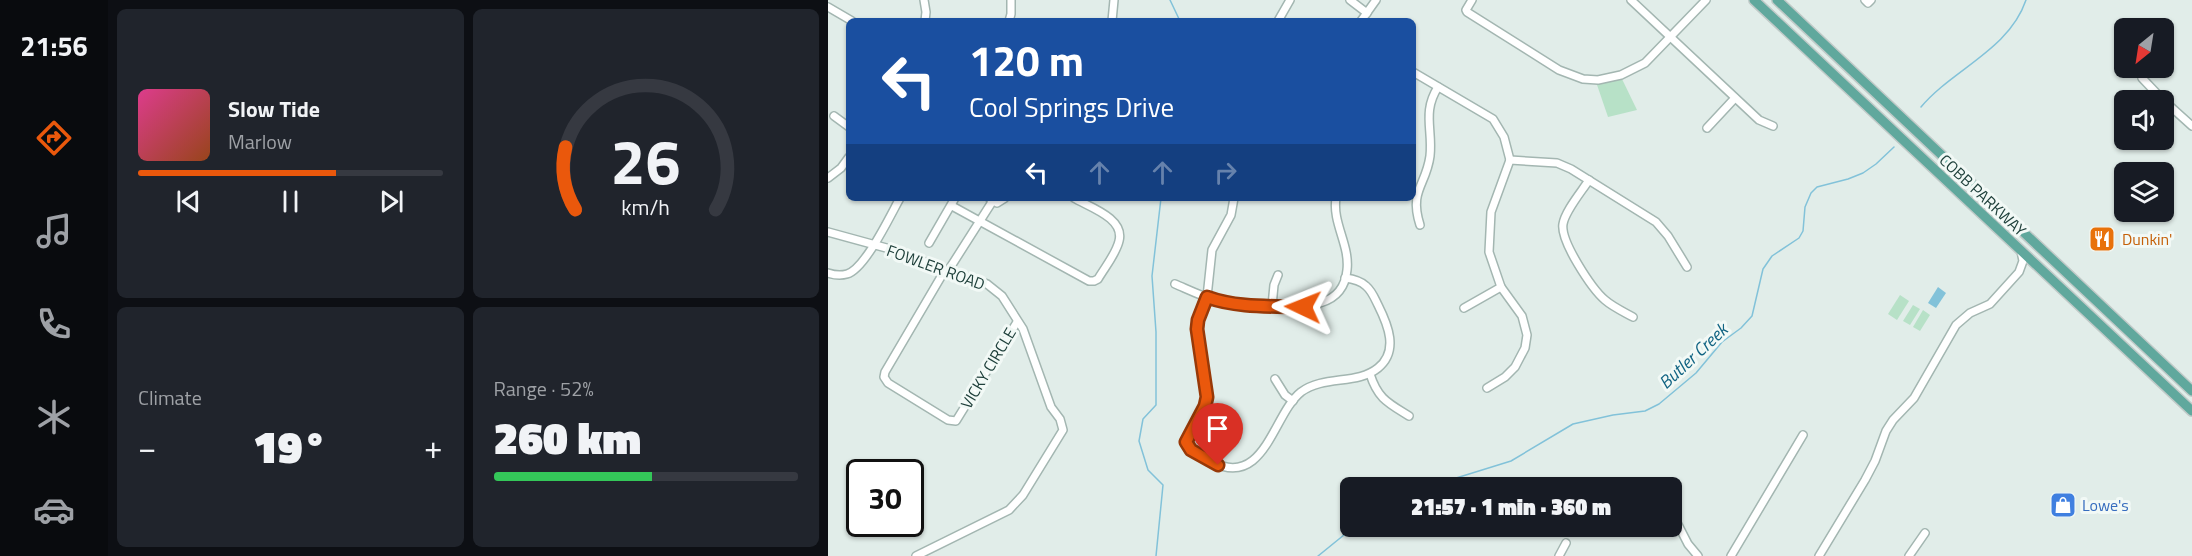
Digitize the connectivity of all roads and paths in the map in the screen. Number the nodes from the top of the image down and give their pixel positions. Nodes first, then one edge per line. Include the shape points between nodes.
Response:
1 (924, 0) edge
2 (1011, 0) edge
3 (1114, 0) edge
4 (1290, 0) edge
5 (1350, 0) edge
6 (1376, 0) edge
7 (1472, 0) edge
8 (1631, 0) edge
9 (1706, 0) edge
10 (1754, 0) edge
11 (1777, 0) edge
12 (1865, 0) edge
13 (1871, 0) edge
14 (828, 7) edge
15 (1367, 13) junction
16 (847, 18) edge
17 (926, 18) edge
18 (1010, 18) edge
19 (1112, 18) edge
20 (1280, 18) edge
21 (1363, 18) edge
22 (1670, 37) junction
23 (1416, 74) edge
24 (2142, 78) dead end
25 (1438, 87) junction
26 (1735, 98) junction
27 (834, 117) dead end
28 (846, 125) edge
29 (1773, 126) dead end
30 (2192, 126) edge
31 (1707, 128) dead end
32 (1510, 160) junction
33 (846, 161) edge
34 (828, 178) edge
35 (1589, 180) junction
36 (1416, 200) edge
37 (898, 201) edge
38 (954, 201) edge
39 (990, 201) edge
40 (1079, 201) edge
41 (1233, 201) edge
42 (1335, 201) edge
43 (1416, 201) edge
44 (952, 206) junction
45 (980, 221) junction
46 (1420, 225) dead end
47 (828, 231) edge
48 (929, 243) dead end
49 (873, 244) junction
50 (2021, 251) junction
51 (1687, 267) dead end
52 (947, 271) junction
53 (828, 273) edge
54 (1278, 275) dead end
55 (1345, 278) junction
56 (1175, 284) dead end
57 (1502, 287) junction
58 (1207, 297) junction
59 (1272, 306) junction
60 (1464, 308) dead end
61 (1633, 318) dead end
62 (1017, 322) junction
63 (1370, 374) junction
64 (1275, 379) dead end
65 (1486, 388) dead end
66 (2192, 391) edge
67 (1293, 401) junction
68 (2192, 411) edge
69 (1409, 416) dead end
70 (1803, 435) dead end
71 (1682, 532) edge
72 (1925, 532) dead end
73 (1566, 543) dead end
74 (916, 556) edge
75 (1558, 556) edge
76 (1698, 556) edge
77 (1731, 556) edge
78 (1819, 556) edge
79 (1909, 556) edge

1 - 17 street
2 - 18 street
3 - 19 street
4 - 20 street
5 - 15 street
6 - 15 street
7 - 22 street via 1467,12 1559,70 1584,78 1605,79 1629,72 1645,63
8 - 22 street
9 - 22 street
10 - 50 main road, COBB PARKWAY
11 - 66 main road, COBB PARKWAY
12 - 13 street
14 - 16 street
15 - 21 street
22 - 26 street
23 - 25 street
24 - 30 street
25 - 32 street via 1492,119 1504,137
25 - 36 street via 1429,105 1430,156
26 - 29 street via 1759,120
26 - 31 street
27 - 28 street
32 - 35 street via 1557,163
32 - 57 street via 1492,204 1488,236 1489,252
33 - 34 street
35 - 51 street via 1656,222
35 - 61 street via 1564,220 1563,235 1599,294
37 - 49 street
38 - 44 street
39 - 45 street
40 - 45 street via 1114,221 1119,234 1119,243 1094,281
41 - 58 street via 1231,215 1212,250
42 - 55 street via 1347,263
43 - 46 street
44 - 45 street
44 - 48 street
45 - 52 street
47 - 49 street, FOWLER ROAD
49 - 52 street, FOWLER ROAD
49 - 53 street via 855,270
50 - 68 main road, COBB PARKWAY
50 - 78 street via 2022,267 1990,304 1956,325 1914,398 1886,430 1870,471
52 - 62 street, FOWLER ROAD via 987,284 1002,296
52 - 62 street, VICKY CIRCLE via 885,372 888,383 948,420 956,421
54 - 59 street
55 - 59 street via 1336,294 1321,304
55 - 63 street via 1367,287 1390,334 1387,358
56 - 58 street
57 - 60 street
57 - 65 street via 1524,321 1525,348 1510,373
58 - 59 street via 1239,305
58 - 67 street via 1197,329 1207,397 1188,436 1188,447 1218,465 1235,467 1250,462 1264,449
62 - 74 street, FOWLER ROAD via 1063,430 1023,495 1009,510
63 - 67 street via 1310,387
63 - 69 street via 1383,401
64 - 67 street
70 - 77 street
71 - 76 street
72 - 79 street
73 - 75 street

